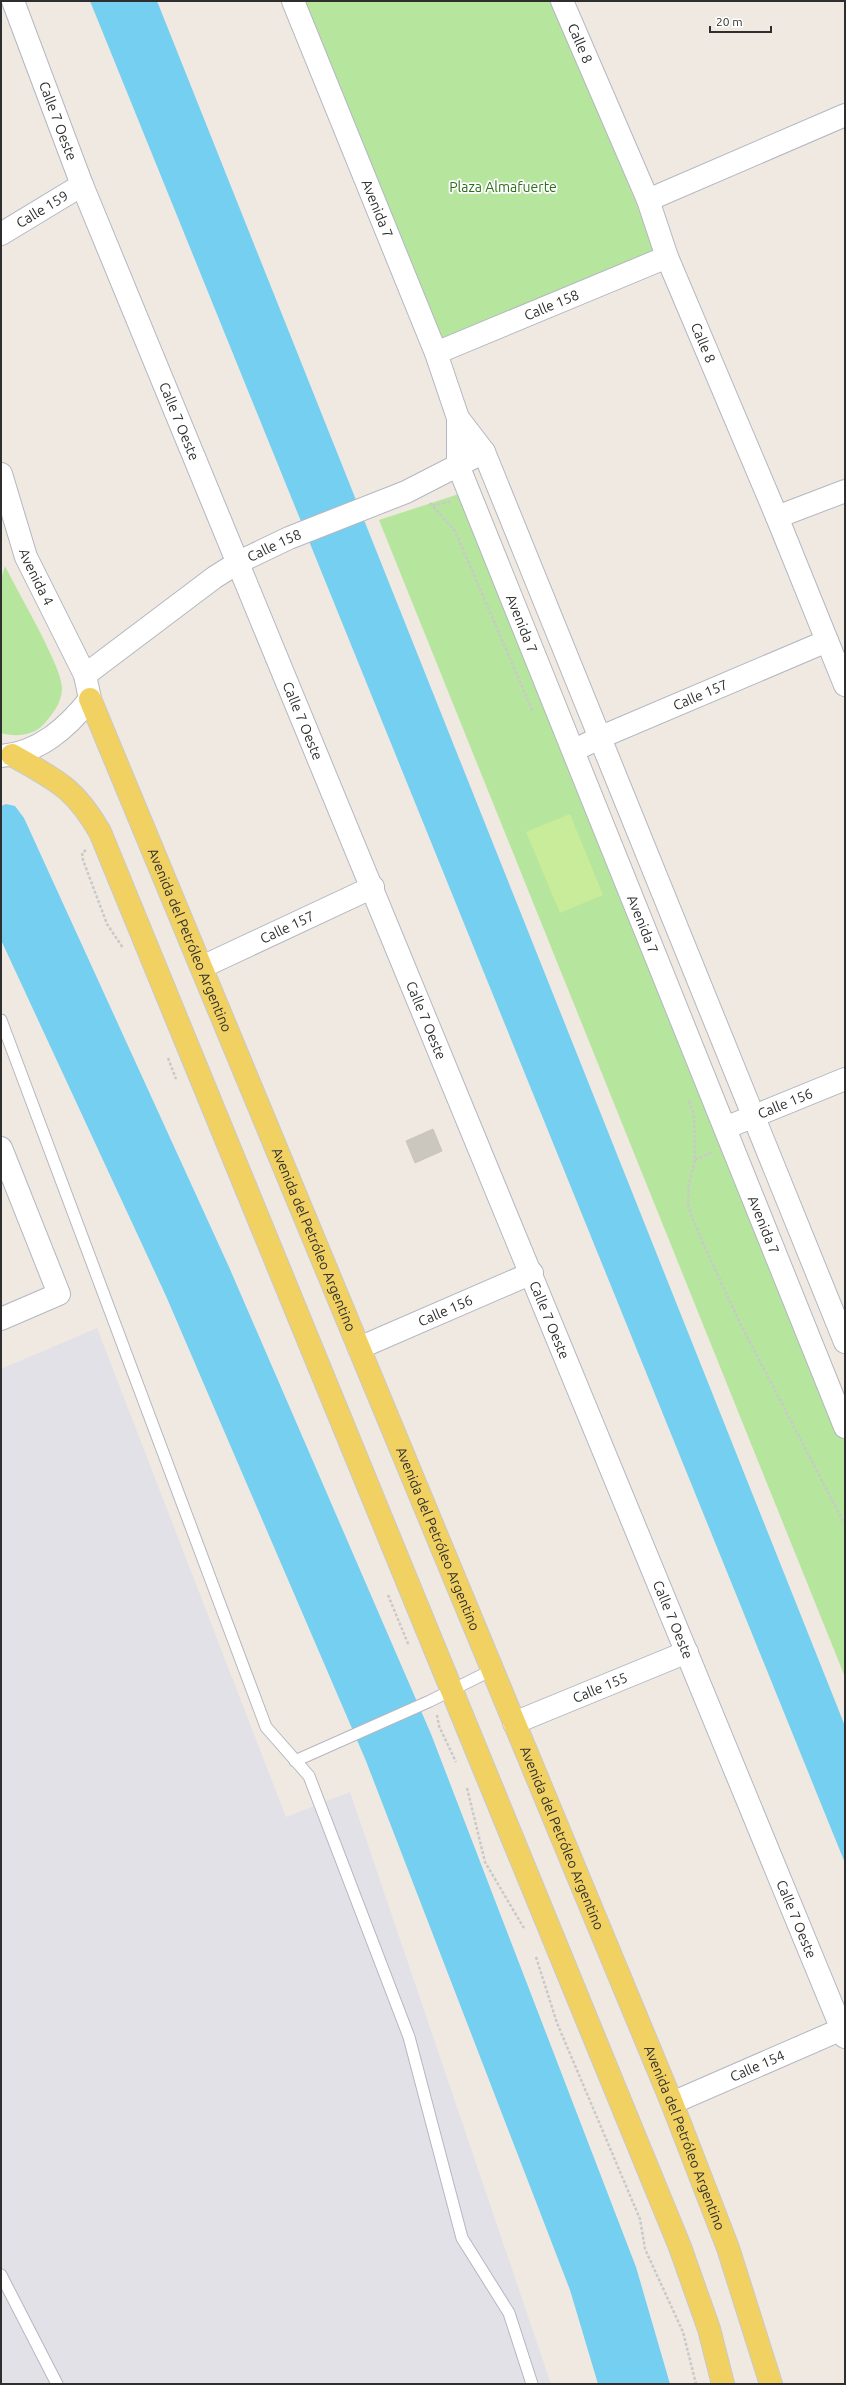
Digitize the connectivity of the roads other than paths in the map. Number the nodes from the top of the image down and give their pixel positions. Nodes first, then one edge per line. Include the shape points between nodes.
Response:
1 (13, 1) edge
2 (293, 1) edge
3 (562, 1) edge
4 (845, 115) edge
5 (82, 184) junction
6 (648, 200) junction
7 (1, 234) edge
8 (667, 257) junction
9 (436, 353) junction
10 (458, 418) junction
11 (484, 452) junction
12 (458, 465) junction
13 (1, 474) edge
14 (845, 491) edge
15 (1, 513) edge
16 (777, 517) junction
17 (26, 557) junction
18 (239, 562) junction
19 (827, 641) junction
20 (85, 675) junction
21 (845, 685) edge
22 (90, 699) junction
23 (601, 737) junction
24 (575, 750) junction
25 (5, 752) edge
26 (373, 887) junction
27 (202, 967) junction
28 (1, 1020) edge
29 (845, 1079) edge
30 (754, 1117) junction
31 (725, 1128) junction
32 (1, 1148) edge
33 (532, 1273) junction
34 (1, 1319) edge
35 (845, 1342) edge
36 (359, 1348) junction
37 (845, 1427) edge
38 (687, 1652) junction
39 (492, 1670) junction
40 (451, 1691) junction
41 (514, 1723) junction
42 (295, 1761) junction
43 (844, 2033) edge
44 (672, 2103) junction
45 (1, 2275) edge
46 (57, 2384) edge
47 (532, 2384) edge
48 (723, 2384) edge
49 (771, 2384) edge

1 - 5 street, Calle 7 Oeste
2 - 9 street, Avenida 7
3 - 6 street, Calle 8
4 - 6 street
5 - 7 street, Calle 159
5 - 18 street, Calle 7 Oeste
6 - 8 street, Calle 8
8 - 9 street, Calle 158
8 - 16 street, Calle 8
9 - 10 street, Avenida 7
10 - 11 street, Avenida 7
10 - 12 street, Avenida 7
11 - 12 street, Calle 158
11 - 23 street, Avenida 7
12 - 18 street, Calle 158 via 409,490 289,538
12 - 24 street, Avenida 7
13 - 17 street, Avenida 4
14 - 16 street
15 - 17 street
16 - 19 street, Calle 8
17 - 20 street, Avenida 4
18 - 20 street, Calle 158 via 215,577
18 - 26 street, Calle 7 Oeste
19 - 21 street, Calle 8
19 - 23 street, Calle 157
20 - 22 street, Avenida 4
22 - 25 street via 75,717 38,746
22 - 27 main road, Avenida del Petróleo Argentino
23 - 24 street, Calle 157
23 - 30 street, Avenida 7
24 - 31 street, Avenida 7
25 - 40 main road via 55,779 72,792 86,807 100,832
26 - 27 street, Calle 157
26 - 33 street, Calle 7 Oeste
27 - 36 main road, Avenida del Petróleo Argentino
28 - 42 lane via 266,1727
29 - 30 street, Calle 156
30 - 31 street, Calle 156
30 - 35 street, Avenida 7
31 - 37 street, Avenida 7
32 - 34 street via 59,1294
33 - 36 street, Calle 156
33 - 38 street, Calle 7 Oeste
36 - 39 main road, Avenida del Petróleo Argentino
38 - 41 street, Calle 155
38 - 43 street, Calle 7 Oeste
39 - 40 lane
39 - 41 main road, Avenida del Petróleo Argentino
40 - 42 lane
40 - 48 main road via 680,2247 709,2329
41 - 44 main road, Avenida del Petróleo Argentino
42 - 47 lane via 309,1776 409,2037 462,2238 508,2313
43 - 44 street, Calle 154
44 - 49 main road, Avenida del Petróleo Argentino via 728,2248
45 - 46 lane

